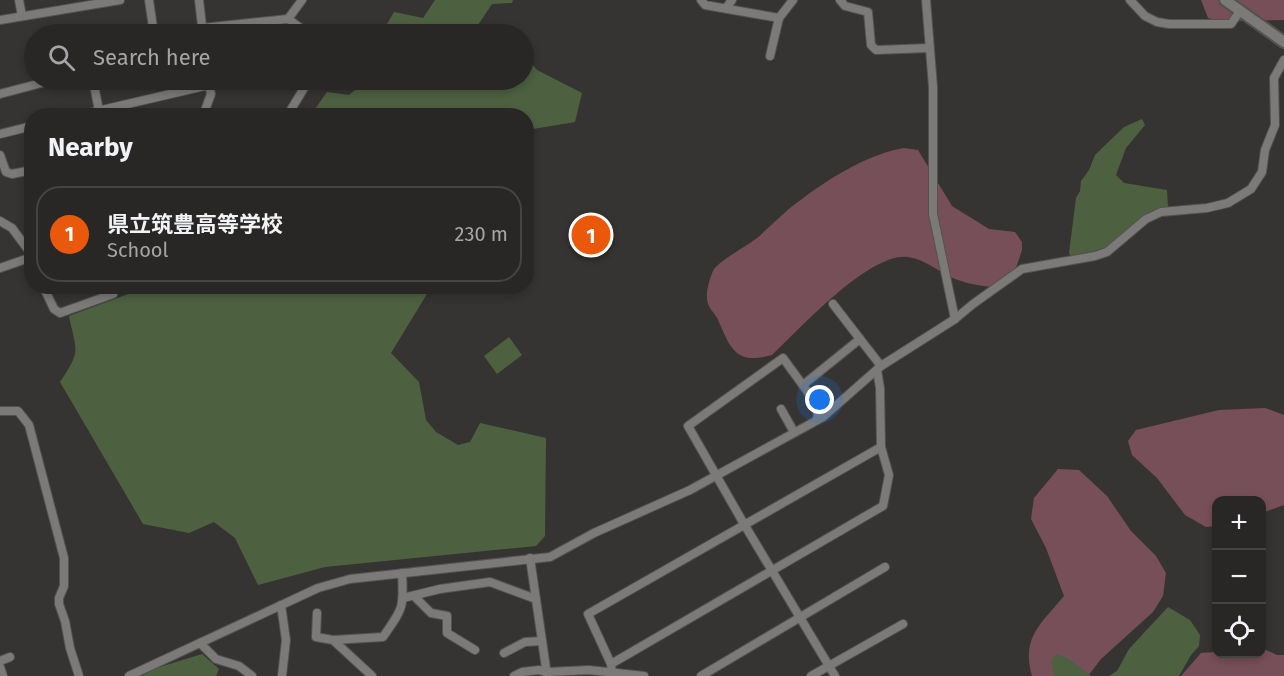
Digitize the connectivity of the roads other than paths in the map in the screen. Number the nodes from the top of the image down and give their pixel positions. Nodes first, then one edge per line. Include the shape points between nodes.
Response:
1 (19, 0) edge
2 (115, 0) edge
3 (149, 0) edge
4 (199, 0) edge
5 (302, 0) edge
6 (701, 0) edge
7 (732, 0) edge
8 (793, 0) edge
9 (840, 0) edge
10 (926, 0) edge
11 (1130, 0) edge
12 (1225, 0) edge
13 (66, 4) edge
14 (726, 8) junction
15 (1240, 11) junction
16 (22, 16) junction
17 (779, 18) junction
18 (288, 19) junction
19 (0, 20) edge
20 (153, 24) edge
21 (201, 24) edge
22 (252, 24) edge
23 (295, 24) edge
24 (1284, 42) edge
25 (929, 48) junction
26 (770, 56) dead end
27 (1284, 60) edge
28 (24, 87) edge
29 (95, 90) edge
30 (181, 90) edge
31 (210, 90) edge
32 (303, 90) edge
33 (0, 93) edge
34 (99, 108) edge
35 (118, 108) edge
36 (206, 108) edge
37 (292, 108) edge
38 (24, 128) edge
39 (0, 134) edge
40 (0, 155) edge
41 (24, 172) edge
42 (0, 221) edge
43 (24, 245) edge
44 (24, 259) edge
45 (0, 268) edge
46 (47, 294) edge
47 (113, 294) dead end
48 (833, 304) dead end
49 (955, 319) junction
50 (860, 339) junction
51 (879, 368) junction
52 (803, 385) junction
53 (781, 410) dead end
54 (0, 411) edge
55 (817, 420) junction
56 (794, 432) junction
57 (881, 447) junction
58 (717, 475) junction
59 (744, 524) junction
60 (530, 558) junction
61 (885, 567) dead end
62 (773, 570) junction
63 (402, 573) junction
64 (414, 596) junction
65 (403, 598) junction
66 (536, 599) junction
67 (281, 605) junction
68 (317, 613) dead end
69 (801, 618) junction
70 (903, 624) dead end
71 (333, 640) junction
72 (542, 640) junction
73 (200, 643) junction
74 (475, 650) dead end
75 (504, 653) dead end
76 (10, 657) dead end
77 (0, 661) edge
78 (830, 666) junction
79 (0, 667) edge
80 (611, 669) junction
81 (547, 674) edge
82 (710, 674) edge
83 (3, 676) edge
84 (79, 676) edge
85 (129, 676) edge
86 (252, 676) edge
87 (282, 676) edge
88 (372, 676) edge
89 (514, 676) edge
90 (644, 676) edge
91 (701, 676) edge
92 (811, 676) edge
93 (836, 676) edge

1 - 16 street
2 - 13 street
3 - 20 street
4 - 21 street
5 - 18 street
6 - 14 street via 705,5
7 - 14 street
8 - 17 street
9 - 25 street via 845,6 868,12 871,45 876,50
10 - 25 street
11 - 15 street via 1146,16 1169,24 1231,24
12 - 15 main road
13 - 16 street
14 - 17 street
15 - 24 main road
16 - 19 street
17 - 26 street
18 - 22 street
18 - 23 street
25 - 49 street via 933,87 933,214
27 - 49 street via 1274,78 1275,124 1262,172 1251,189 1228,203 1161,212 1146,219 1107,252 1022,269
28 - 33 street
29 - 34 street
30 - 35 street
31 - 36 street
32 - 37 street
38 - 39 street
40 - 41 street via 6,172
42 - 43 street via 12,228
44 - 45 street
46 - 47 street via 60,313
48 - 50 street
49 - 51 street
50 - 51 street
50 - 52 street
51 - 55 street
51 - 57 street
52 - 55 street via 818,406
52 - 58 street via 783,358 688,426
53 - 56 street
54 - 84 street via 18,411 29,425 64,558 64,586 59,604
55 - 56 street
56 - 58 street
57 - 59 street
57 - 62 street via 889,476 884,506
58 - 59 street
58 - 60 street via 550,557
59 - 62 street
59 - 80 street via 588,614
60 - 63 street
60 - 66 street
61 - 69 street
62 - 69 street
62 - 80 street
63 - 65 street
63 - 67 street via 350,579
64 - 65 street
64 - 66 street via 490,582
64 - 74 street via 430,613 447,615 447,633
65 - 71 street via 402,609 382,637
66 - 72 street
67 - 73 street
67 - 87 street via 286,640
68 - 71 street via 316,637
69 - 78 street
69 - 82 street
70 - 78 street
71 - 88 street
72 - 75 street via 525,642
72 - 81 street
73 - 85 street
73 - 86 street via 216,659 239,666
76 - 77 street
78 - 92 street
78 - 93 street
79 - 83 street
80 - 81 street
80 - 90 street
81 - 89 street via 539,670
82 - 91 street

